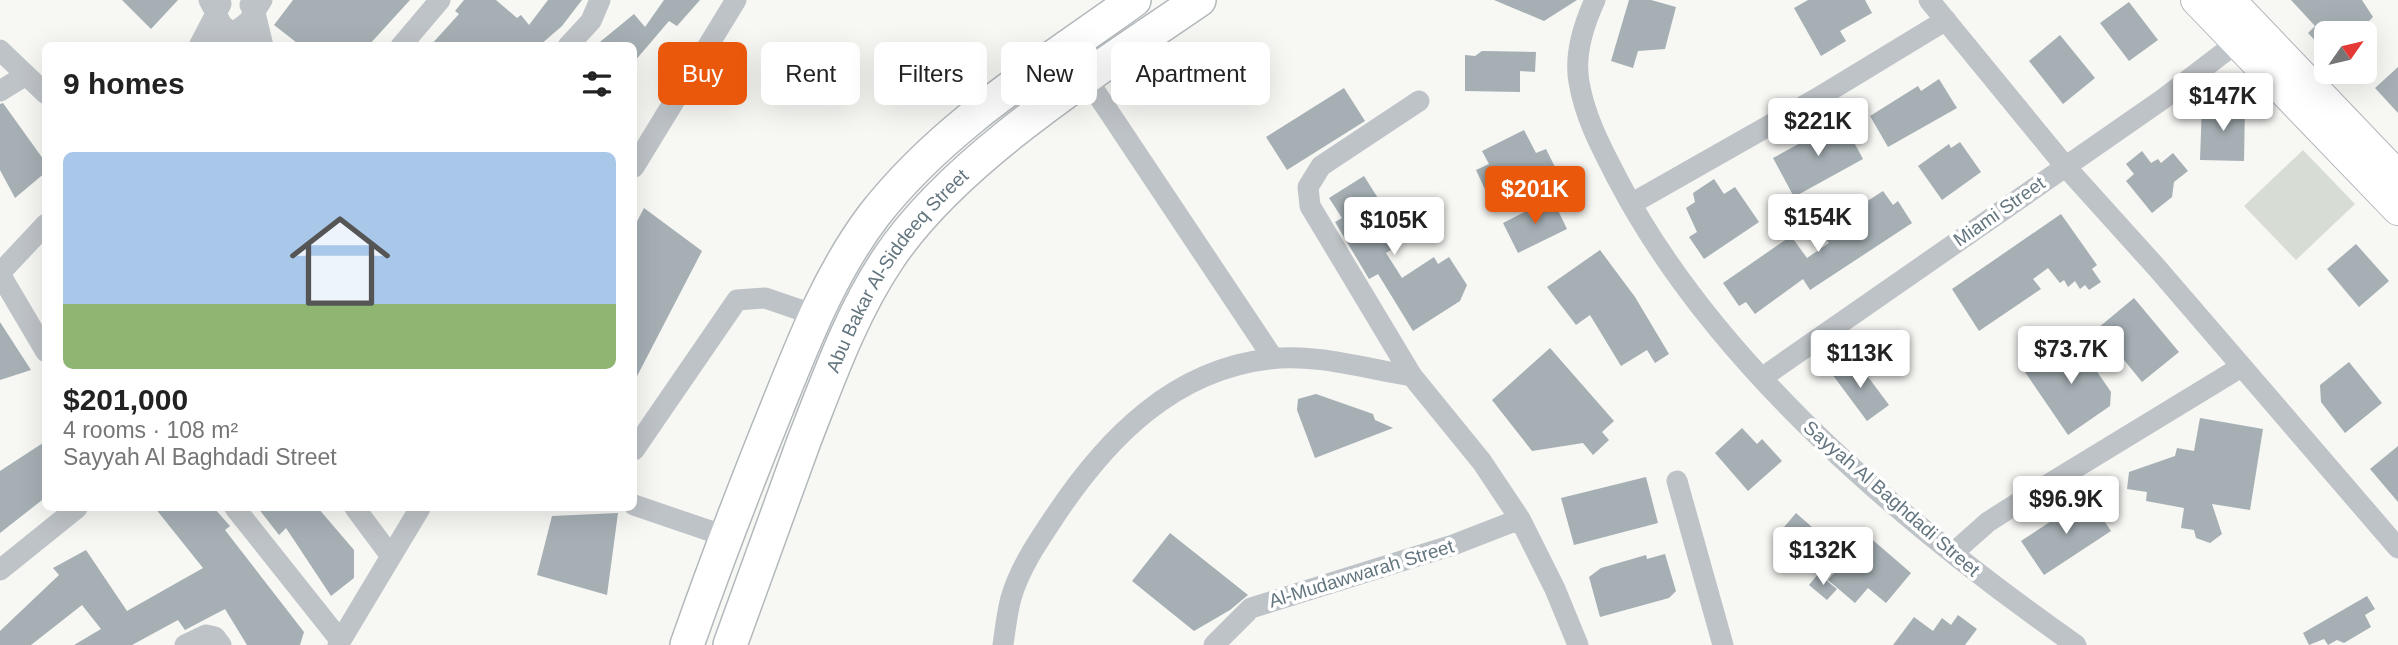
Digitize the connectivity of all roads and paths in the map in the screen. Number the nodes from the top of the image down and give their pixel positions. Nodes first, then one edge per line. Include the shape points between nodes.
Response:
1 (440, 0) edge
2 (600, 0) edge
3 (736, 0) edge
4 (1134, 0) edge
5 (1199, 0) edge
6 (1595, 0) edge
7 (1929, 0) edge
8 (2196, 0) edge
9 (2230, 0) edge
10 (216, 4) edge
11 (255, 4) edge
12 (1946, 20) junction
13 (201, 42) edge
14 (232, 42) edge
15 (261, 42) edge
16 (404, 42) edge
17 (572, 42) edge
18 (2235, 44) junction
19 (0, 50) edge
20 (1097, 72) edge
21 (26, 75) junction
22 (42, 90) edge
23 (0, 91) edge
24 (1097, 94) edge
25 (1419, 101) dead end
26 (1053, 105) edge
27 (637, 162) edge
28 (2065, 166) junction
29 (2398, 176) edge
30 (1631, 204) junction
31 (2398, 210) edge
32 (42, 228) edge
33 (0, 274) edge
34 (815, 315) junction
35 (42, 345) edge
36 (1273, 358) junction
37 (2241, 367) junction
38 (1412, 376) junction
39 (1763, 377) junction
40 (637, 446) edge
41 (1677, 481) dead end
42 (637, 506) edge
43 (73, 511) edge
44 (237, 511) edge
45 (357, 511) edge
46 (419, 511) edge
47 (1520, 519) junction
48 (725, 536) junction
49 (2398, 548) edge
50 (1953, 553) junction
51 (390, 555) junction
52 (0, 570) edge
53 (339, 643) edge
54 (185, 645) edge
55 (221, 645) edge
56 (687, 645) edge
57 (730, 645) edge
58 (1003, 645) edge
59 (1214, 645) edge
60 (1577, 645) edge
61 (1723, 645) edge
62 (2076, 645) edge

1 - 16 street
2 - 17 street via 591,21
3 - 27 street
4 - 34 main road, Abu Bakar Al-Siddeeq Street via 982,109 904,181 874,215
5 - 20 main road, Abu Bakar Al-Siddeeq Street
6 - 30 street, Sayyah Al Baghdadi Street via 1579,49 1578,80 1598,142
7 - 12 street
8 - 18 main road
9 - 29 main road
10 - 13 street
10 - 14 street
11 - 14 street
11 - 15 street
12 - 28 street
12 - 30 street
18 - 28 street, Miami Street
18 - 31 main road
19 - 21 street
21 - 22 street
21 - 23 street
24 - 36 street
25 - 38 street via 1321,166 1308,187 1313,214
26 - 57 main road, Abu Bakar Al-Siddeeq Street via 948,190 888,259 829,376
28 - 37 street
28 - 39 street, Miami Street
30 - 39 street, Sayyah Al Baghdadi Street via 1690,289
32 - 33 street
33 - 35 street
34 - 40 street via 765,298 737,300
34 - 48 main road, Abu Bakar Al-Siddeeq Street
36 - 38 street via 1323,360
36 - 58 street via 1221,369 1178,388 1121,433 1071,493 1024,565 1011,598
37 - 49 street
37 - 50 street via 2013,506
38 - 47 street via 1482,462
39 - 50 street, Sayyah Al Baghdadi Street via 1846,462
41 - 61 street
42 - 48 street
43 - 52 street
44 - 53 street
45 - 51 street
46 - 51 street
47 - 59 street, Al-Mudawwarah Street via 1453,545 1251,608
47 - 60 street
48 - 56 main road, Abu Bakar Al-Siddeeq Street
50 - 62 street, Sayyah Al Baghdadi Street
51 - 53 street
54 - 55 street via 206,635

